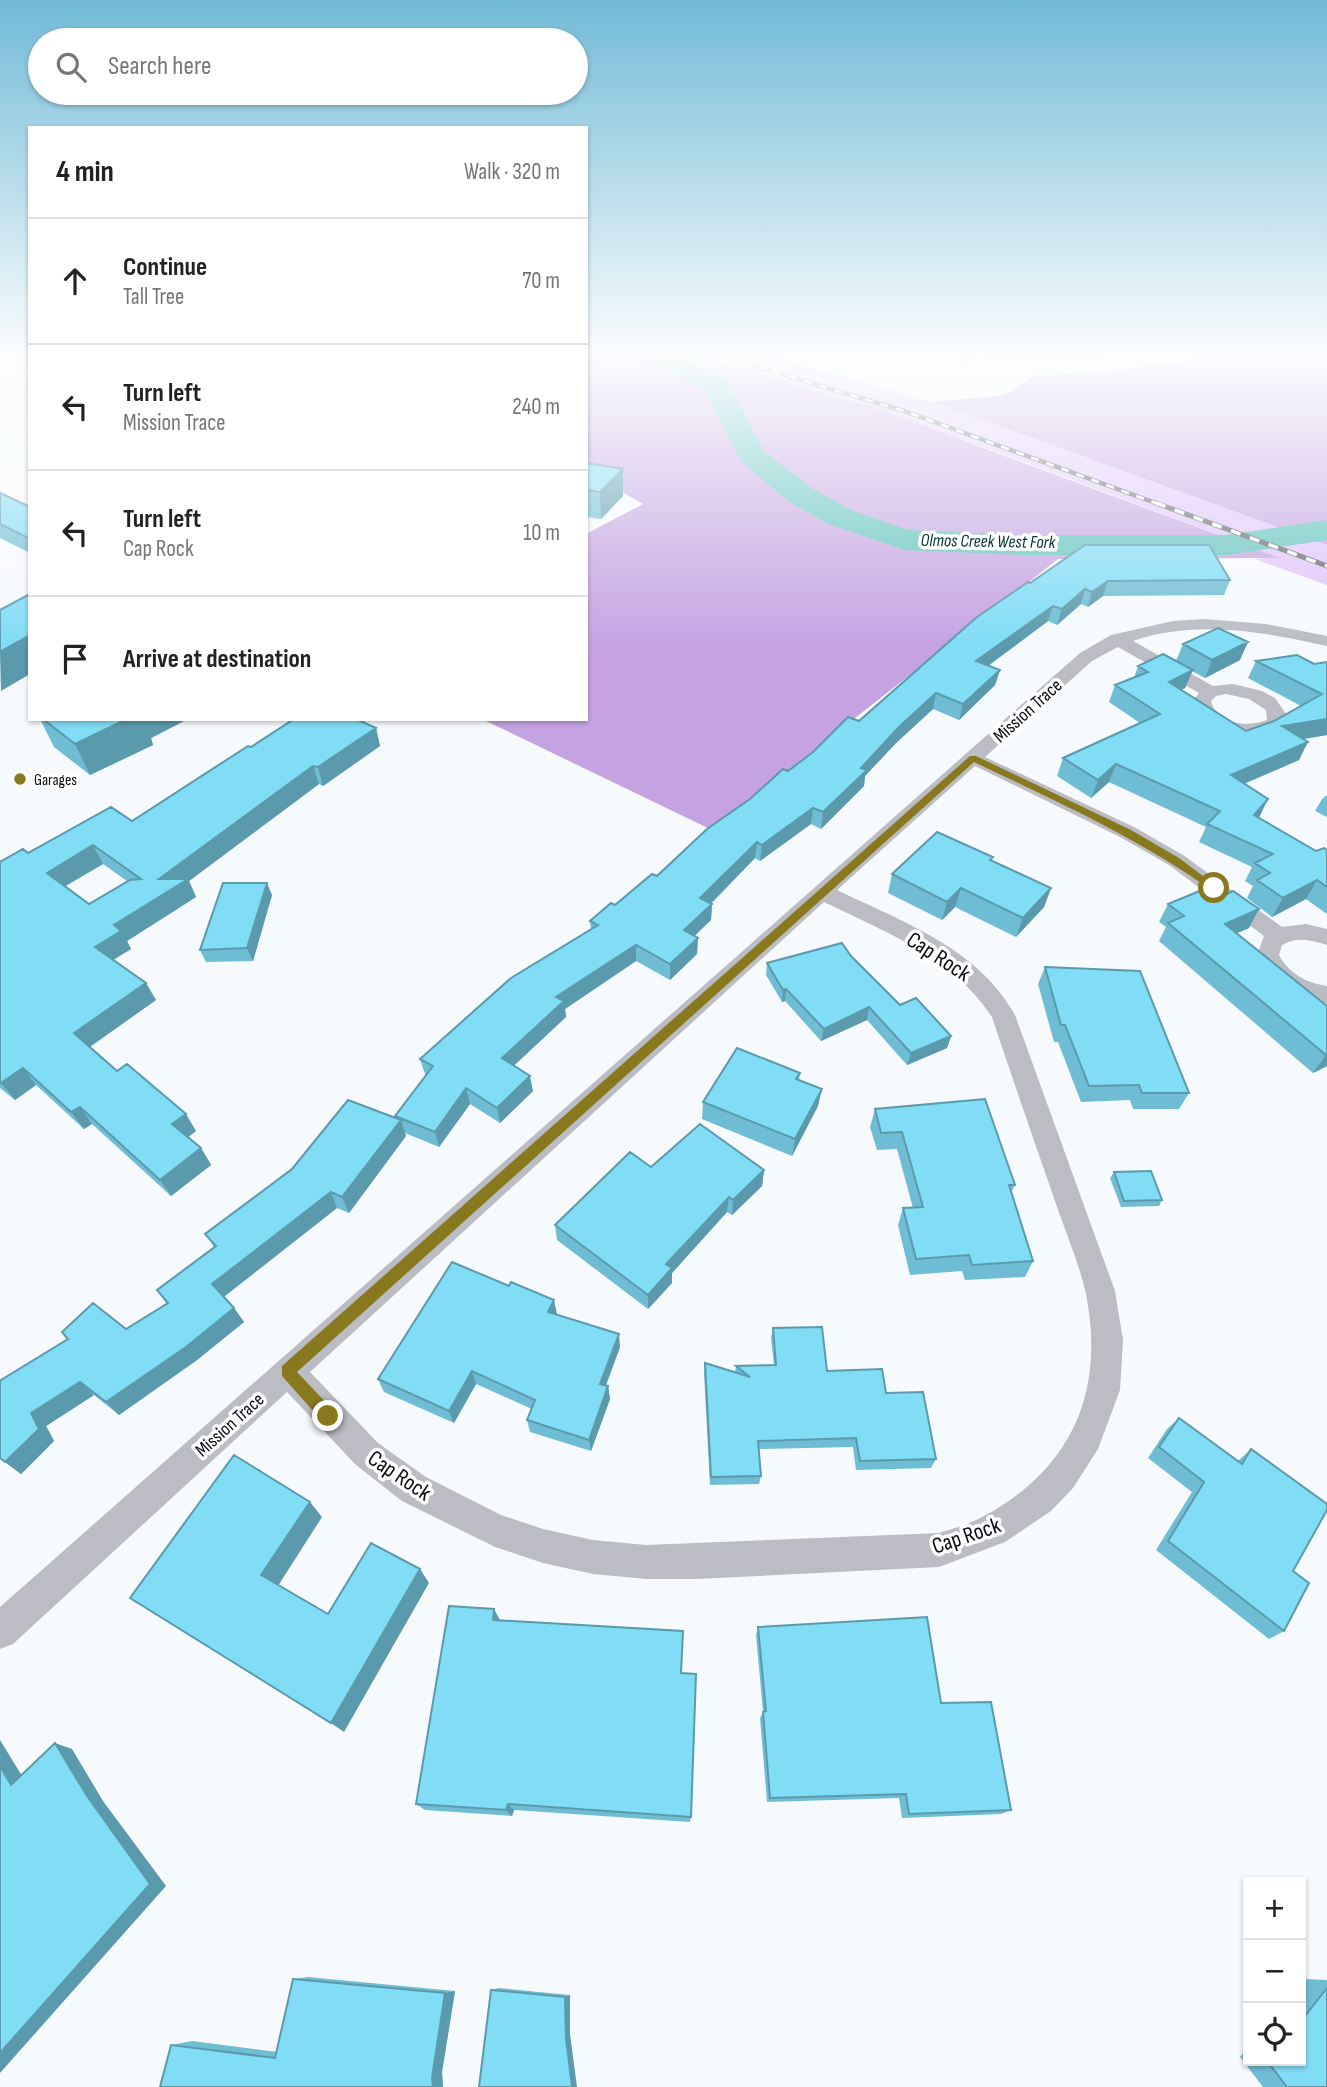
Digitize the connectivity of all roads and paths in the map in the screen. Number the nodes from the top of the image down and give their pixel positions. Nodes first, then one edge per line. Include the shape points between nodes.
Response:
1 (1117, 639) junction
2 (1327, 641) edge
3 (1210, 692) dead end
4 (973, 758) junction
5 (822, 892) junction
6 (1278, 936) junction
7 (1327, 937) edge
8 (1327, 995) edge
9 (288, 1371) junction
10 (0, 1630) edge

1 - 2 street, Mission Trace via 1166,626 1204,624 1265,628
1 - 3 street
1 - 4 street, Mission Trace via 1086,657
4 - 5 street, Mission Trace
4 - 6 street via 1176,860
5 - 9 street, Mission Trace
5 - 9 street, Cap Rock via 958,965 984,988 1003,1014 1100,1291 1108,1340 1104,1390 1087,1438 1039,1500 993,1530 939,1550 697,1562 593,1557 495,1530 414,1489 367,1454
6 - 7 street via 1298,931
6 - 8 street via 1268,955 1277,972 1297,987
9 - 10 street, Mission Trace

